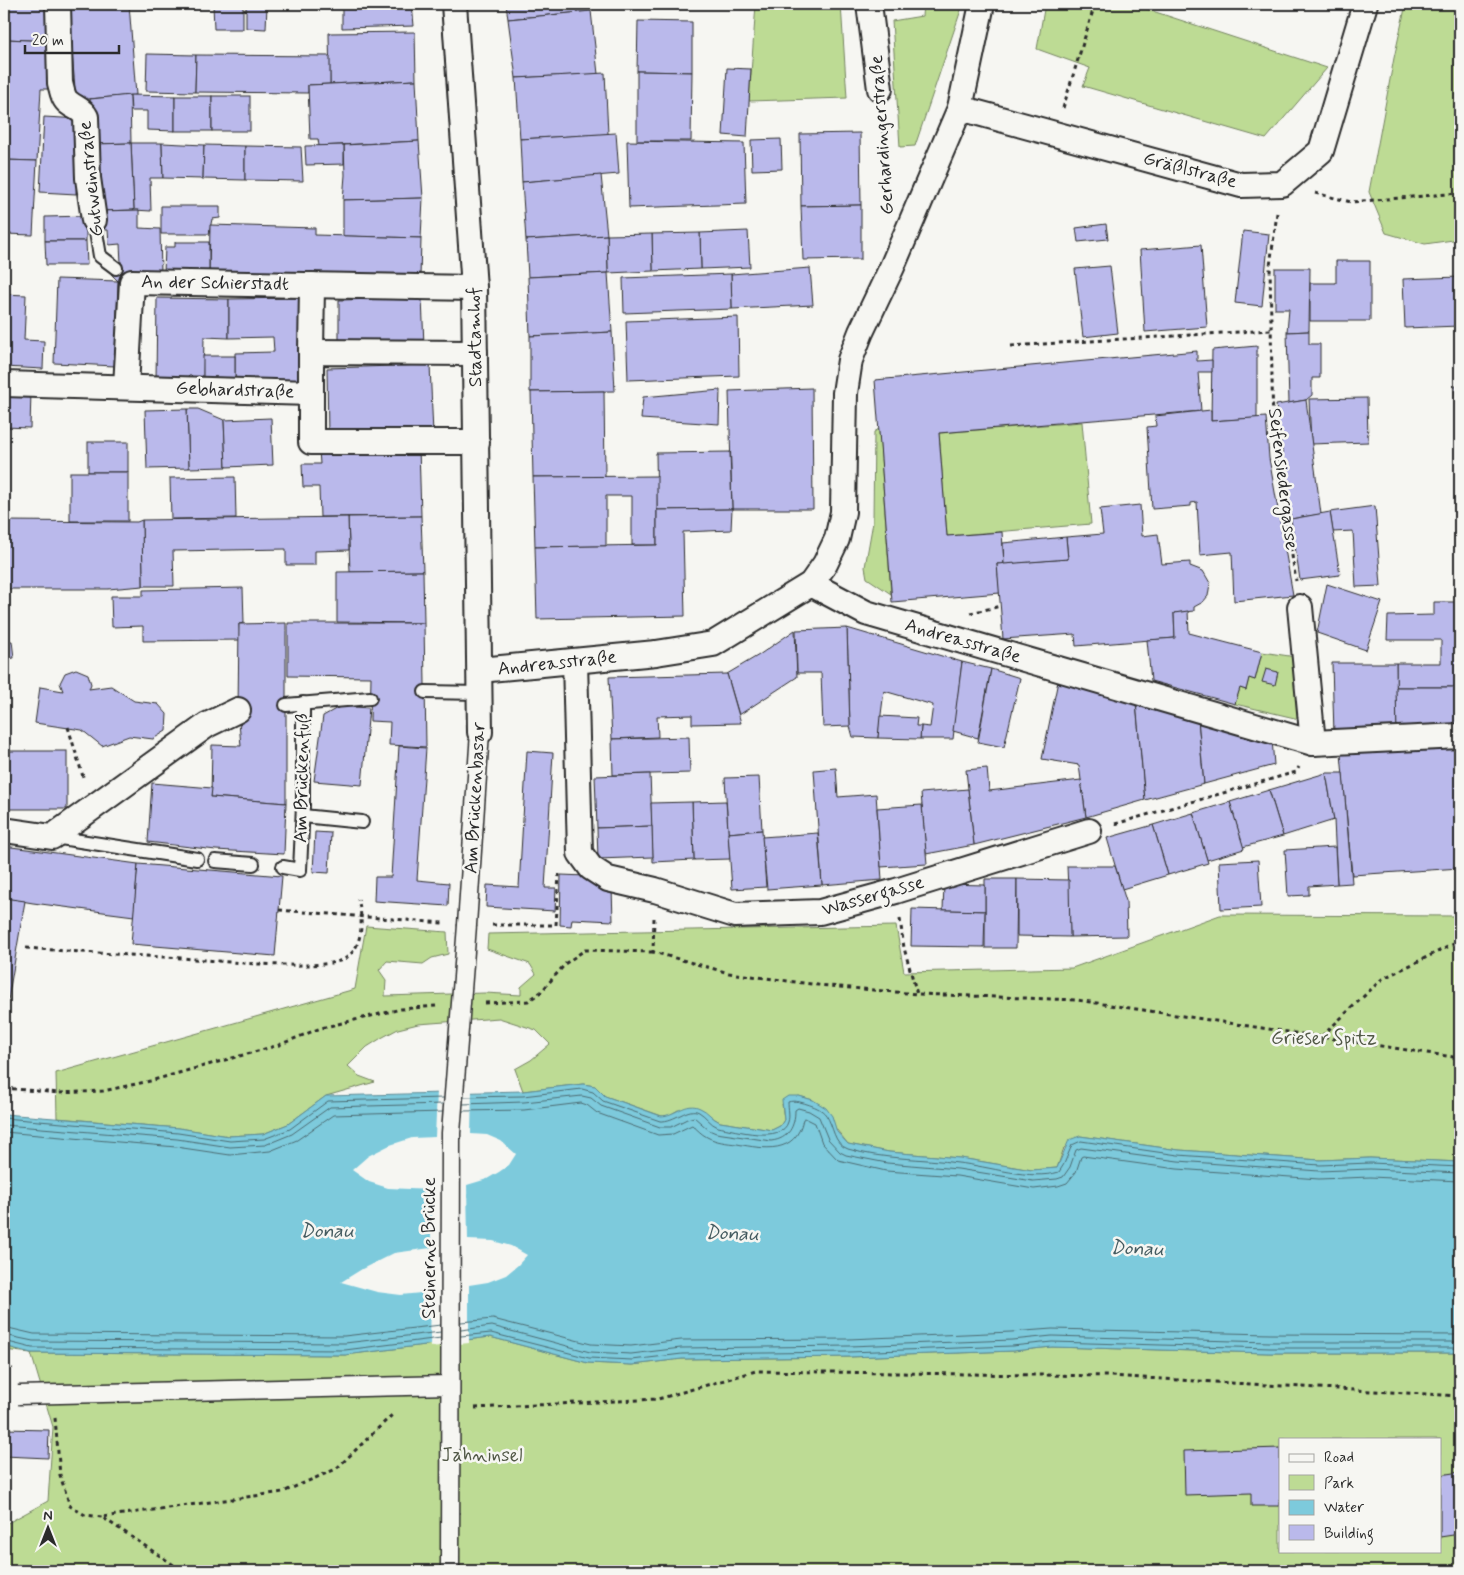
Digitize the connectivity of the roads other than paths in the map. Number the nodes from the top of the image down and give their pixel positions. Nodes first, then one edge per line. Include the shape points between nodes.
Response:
1 (58, 4) edge
2 (454, 4) edge
3 (869, 4) edge
4 (982, 4) edge
5 (1366, 4) edge
6 (880, 89) road end
7 (960, 108) junction
8 (94, 220) joint
9 (125, 276) junction
10 (312, 284) junction
11 (474, 288) junction
12 (311, 352) junction
13 (475, 354) junction
14 (4, 384) edge
15 (126, 386) junction
16 (311, 393) junction
17 (477, 442) junction
18 (811, 584) junction
19 (1300, 607) road end
20 (575, 661) junction
21 (480, 682) junction
22 (425, 692) dead end
23 (370, 698) dead end
24 (303, 703) junction
25 (286, 705) dead end
26 (238, 710) dead end
27 (480, 732) joint
28 (1460, 736) edge
29 (1314, 743) junction
30 (302, 816) junction
31 (362, 822) dead end
32 (4, 830) edge
33 (1090, 831) road end
34 (52, 837) junction
35 (197, 859) dead end
36 (215, 861) dead end
37 (253, 864) dead end
38 (283, 867) dead end
39 (467, 925) joint
40 (449, 1385) junction
41 (18, 1395) dead end
42 (450, 1571) edge

1 - 8 street, Gutweinstraße via 60,83 68,103 86,117 88,178
2 - 11 street, Stadtamhof
3 - 6 street, Gerhardingerstraße
4 - 7 street, Gerhardingerstraße
5 - 7 street, Gräßlstraße via 1321,151 1282,184 1241,185
7 - 18 street, Gerhardingerstraße via 850,360 845,393 843,512 837,539
8 - 9 lane, Gutweinstraße via 100,256
9 - 10 street, An der Schierstadt
9 - 15 street, An der Schierstadt
10 - 11 street, An der Schierstadt
10 - 12 street, An der Schierstadt
11 - 13 street, Stadtamhof
12 - 13 street
12 - 16 street, An der Schierstadt
13 - 17 street, Stadtamhof
14 - 15 street, Gebhardstraße
15 - 16 street, Gebhardstraße
16 - 17 street, Gebhardstraße via 312,442
17 - 21 street, Stadtamhof
18 - 20 street, Andreasstraße via 713,644
18 - 29 street, Andreasstraße via 866,613
19 - 29 street
20 - 21 street, Andreasstraße
20 - 33 street, Wassergasse via 580,853 591,868 608,879 735,915 820,912
21 - 22 lane
21 - 27 street, Am Brückenbasar
23 - 24 lane
24 - 25 lane, Am Brückenfuß
24 - 30 lane, Am Brückenfuß
26 - 34 street via 207,725
27 - 39 street, Am Brückenbasar
28 - 29 street, Andreasstraße
30 - 31 lane
30 - 38 lane, Am Brückenfuß via 300,870
32 - 34 street
34 - 35 lane
36 - 37 lane
39 - 40 street, Steinerne Brücke, bridge via 451,1133
40 - 41 street, bridge
40 - 42 street, Steinerne Brücke, bridge

